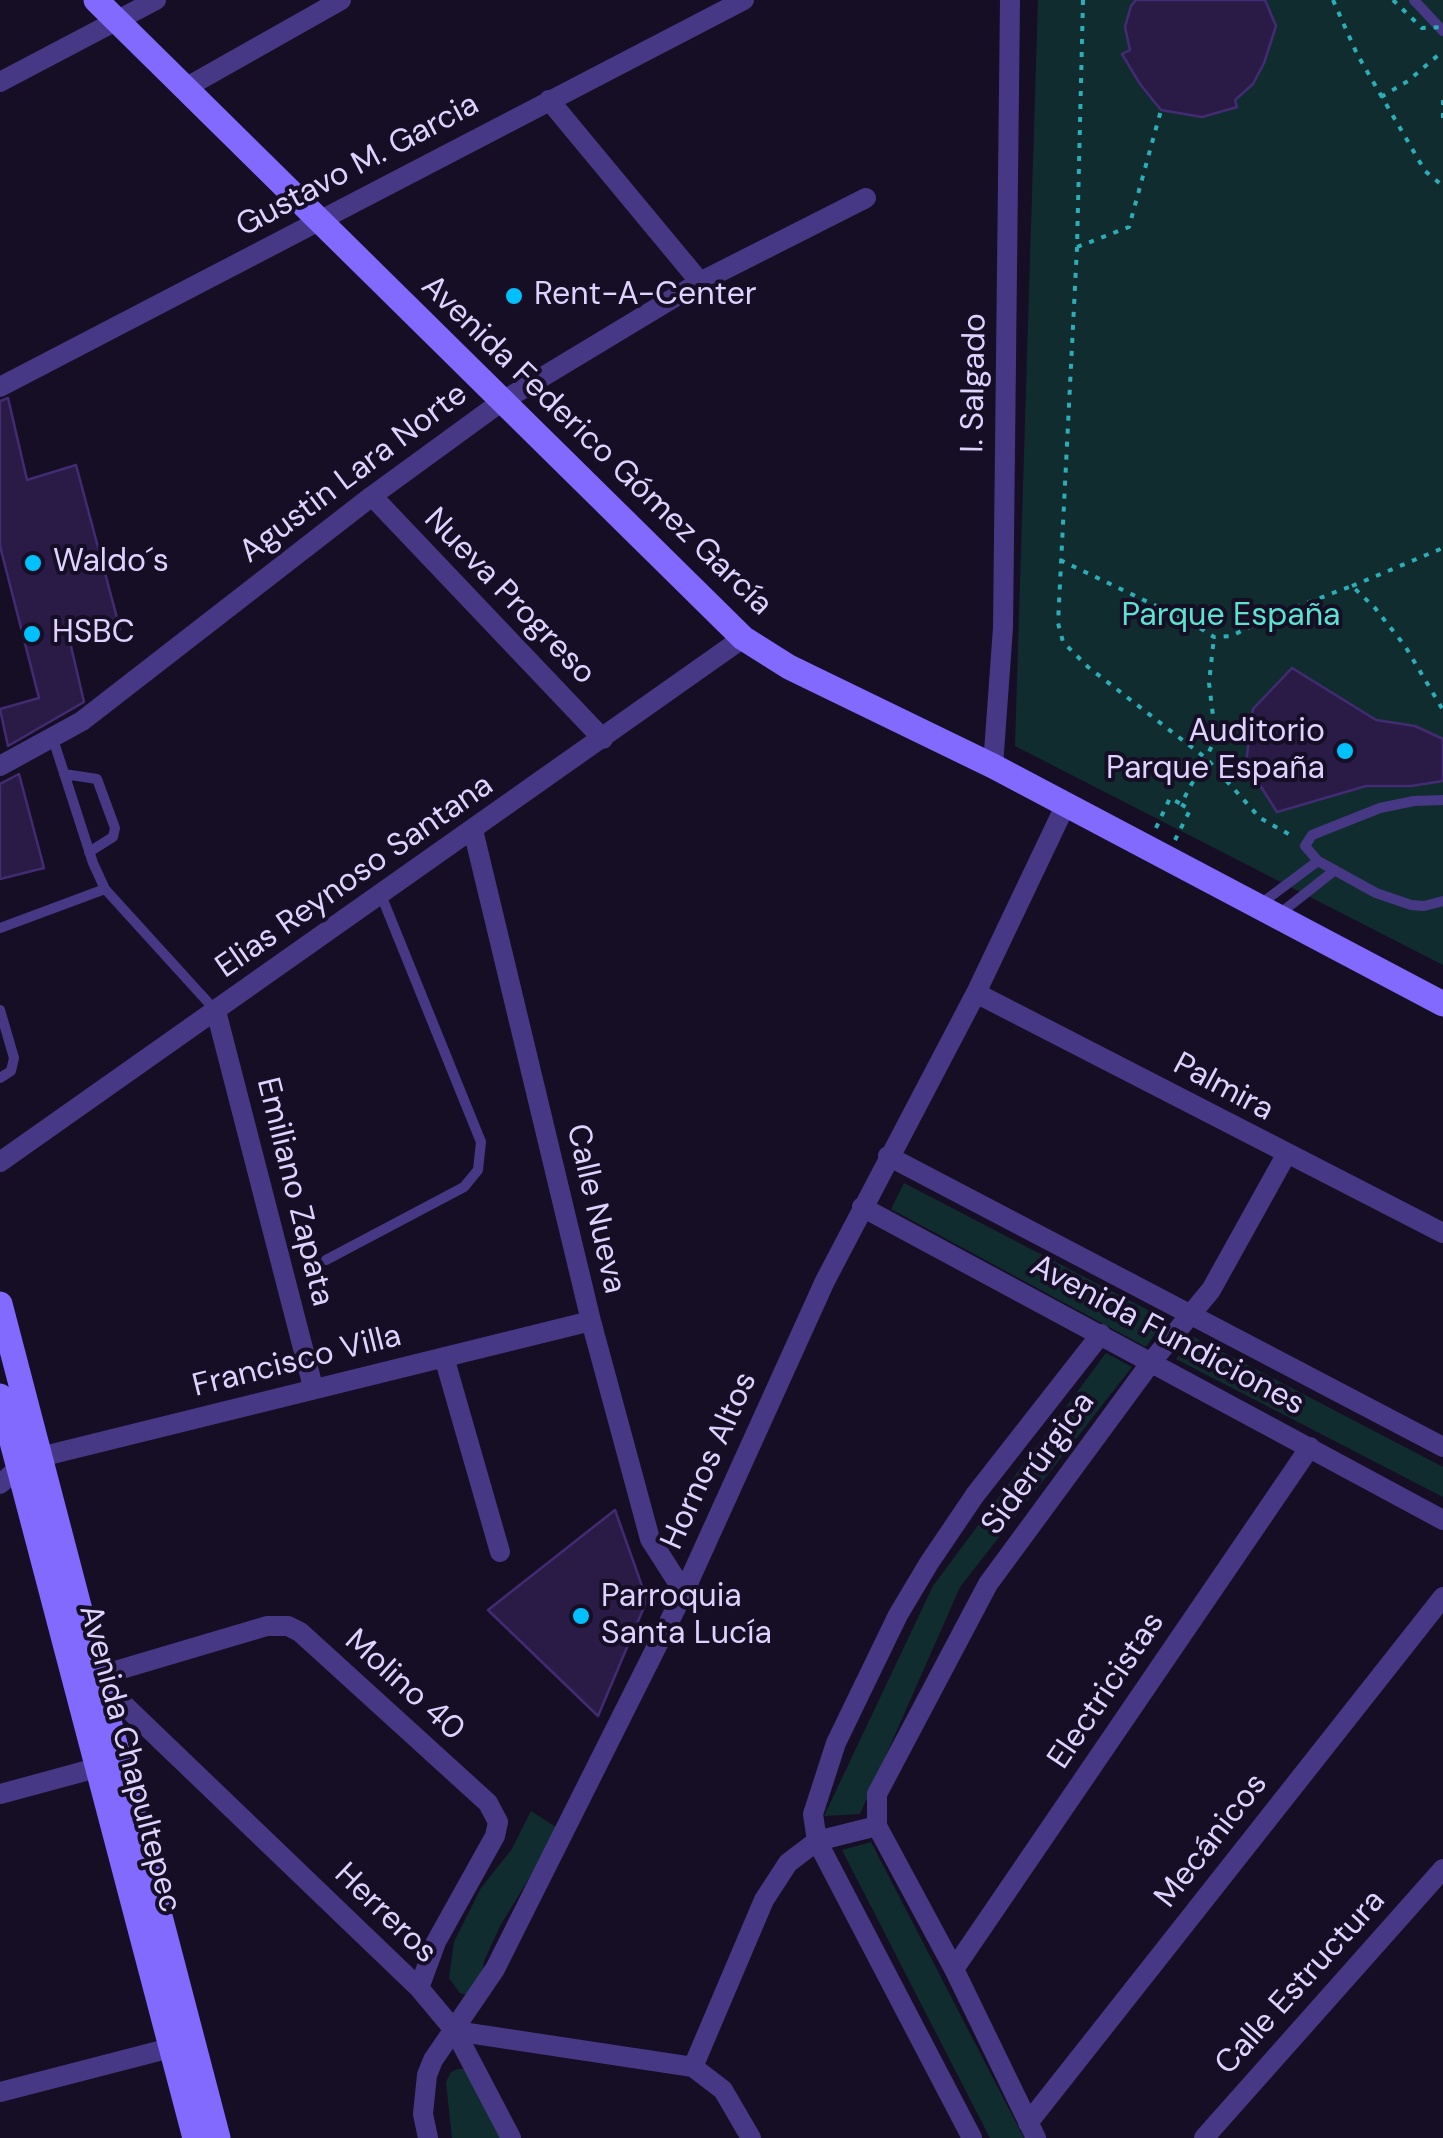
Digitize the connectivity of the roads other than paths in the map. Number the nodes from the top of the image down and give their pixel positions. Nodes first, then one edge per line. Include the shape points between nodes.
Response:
1 (96, 0) edge
2 (156, 0) edge
3 (342, 0) edge
4 (744, 0) edge
5 (1010, 0) edge
6 (1414, 0) edge
7 (117, 22) junction
8 (1443, 29) edge
9 (0, 82) edge
10 (186, 87) junction
11 (549, 100) junction
12 (866, 198) dead end
13 (321, 220) junction
14 (700, 282) junction
15 (0, 387) edge
16 (501, 402) junction
17 (372, 496) junction
18 (743, 638) junction
19 (53, 739) junction
20 (603, 739) junction
21 (0, 766) edge
22 (993, 766) junction
23 (64, 774) junction
24 (1443, 800) edge
25 (1066, 804) junction
26 (473, 830) junction
27 (90, 852) junction
28 (1318, 861) junction
29 (1335, 870) junction
30 (105, 889) junction
31 (381, 894) junction
32 (1443, 901) edge
33 (1268, 910) junction
34 (0, 928) edge
35 (976, 993) junction
36 (1443, 1004) edge
37 (0, 1010) edge
38 (216, 1011) junction
39 (0, 1078) edge
40 (1286, 1155) junction
41 (888, 1156) junction
42 (0, 1162) edge
43 (862, 1207) junction
44 (1443, 1233) edge
45 (326, 1260) dead end
46 (0, 1304) edge
47 (1191, 1315) junction
48 (590, 1321) junction
49 (1101, 1334) junction
50 (5, 1340) edge
51 (444, 1356) junction
52 (1152, 1361) junction
53 (9, 1375) edge
54 (312, 1387) junction
55 (0, 1396) edge
56 (1310, 1447) junction
57 (1443, 1448) edge
58 (20, 1469) edge
59 (1443, 1520) edge
60 (500, 1552) dead end
61 (684, 1592) junction
62 (1443, 1597) edge
63 (86, 1680) junction
64 (109, 1765) junction
65 (0, 1794) edge
66 (878, 1826) junction
67 (817, 1841) junction
68 (1443, 1868) edge
69 (954, 1968) junction
70 (419, 1988) junction
71 (454, 2031) junction
72 (182, 2045) junction
73 (693, 2068) junction
74 (0, 2092) edge
75 (1032, 2130) edge
76 (195, 2138) edge
77 (218, 2138) edge
78 (428, 2138) edge
79 (511, 2138) edge
80 (751, 2138) edge
81 (972, 2138) edge
82 (1204, 2138) edge

1 - 7 street, Avenida Federico Gómez García
2 - 7 street
3 - 10 street
4 - 11 street, Gustavo M. Garcia
5 - 22 street, I. Salgado via 1003,628
6 - 8 lane
7 - 9 street
7 - 10 street, Avenida Federico Gómez García
10 - 13 street, Avenida Federico Gómez García
11 - 13 street, Gustavo M. Garcia
11 - 14 street
12 - 14 street, Agustin Lara Norte
13 - 15 street, Gustavo M. Garcia
13 - 16 street, Avenida Federico Gómez García
14 - 16 street, Agustin Lara Norte
16 - 17 street, Agustin Lara Norte
16 - 18 street, Avenida Federico Gómez García
17 - 19 street, Agustin Lara Norte
17 - 20 street, Nueva Progreso
18 - 20 street, Elias Reynoso Santana
18 - 22 street, Avenida Federico Gómez García via 788,667
19 - 21 street, Agustin Lara Norte
19 - 23 lane
20 - 26 street, Elias Reynoso Santana
22 - 25 street, Avenida Federico Gómez García
23 - 27 lane
23 - 27 lane via 96,779 114,828 113,838
24 - 28 lane via 1380,808 1312,836 1306,849
25 - 33 street, Avenida Federico Gómez García
25 - 35 street, Hornos Altos
26 - 31 street, Elias Reynoso Santana
26 - 48 street, Calle Nueva
27 - 30 lane
28 - 29 lane
28 - 33 lane
29 - 32 lane via 1411,905
29 - 33 lane
30 - 34 lane
30 - 38 lane
31 - 38 street, Elias Reynoso Santana
31 - 45 lane via 481,1142 478,1170 464,1187
33 - 36 street, Avenida Federico Gómez García
35 - 40 street, Palmira
35 - 41 street, Hornos Altos
37 - 39 lane via 14,1058
38 - 42 street, Elias Reynoso Santana
38 - 54 street, Emiliano Zapata
40 - 44 street, Palmira
40 - 47 street, Siderúrgica
41 - 43 street, Hornos Altos
41 - 47 street, Avenida Fundiciones
43 - 49 street, Avenida Fundiciones
43 - 61 street, Hornos Altos
46 - 50 street
47 - 52 street, Siderúrgica
47 - 57 street, Avenida Fundiciones
48 - 51 street, Francisco Villa
48 - 61 street, Calle Nueva via 650,1539
49 - 52 street, Avenida Fundiciones
49 - 67 street, Siderúrgica via 975,1496 898,1614 822,1780 813,1814
50 - 53 street
51 - 54 street, Francisco Villa
51 - 60 street
52 - 56 street, Avenida Fundiciones
52 - 66 street, Siderúrgica via 988,1584 882,1780
53 - 58 street
54 - 58 street, Francisco Villa
55 - 58 street, Avenida Chapultepec
56 - 59 street, Avenida Fundiciones
56 - 69 street, Electricistas
58 - 63 street, Avenida Chapultepec
61 - 71 street, Hornos Altos via 495,1969
62 - 75 street, Mecánicos
63 - 64 street, Avenida Chapultepec
63 - 70 street, Herreros
63 - 70 street, Molino 40 via 268,1626 288,1626 488,1803 498,1822 495,1836 436,1942
64 - 65 street
64 - 72 street, Avenida Chapultepec
66 - 67 street
66 - 69 street
67 - 73 street via 788,1862 764,1900
67 - 81 street, Siderúrgica
68 - 82 street, Calle Estructura
69 - 75 street
70 - 71 street, Herreros
71 - 73 street
71 - 78 street, Hornos Altos via 427,2075
71 - 79 street
72 - 74 street
72 - 76 street, Avenida Chapultepec
72 - 77 street
73 - 80 street via 723,2090

